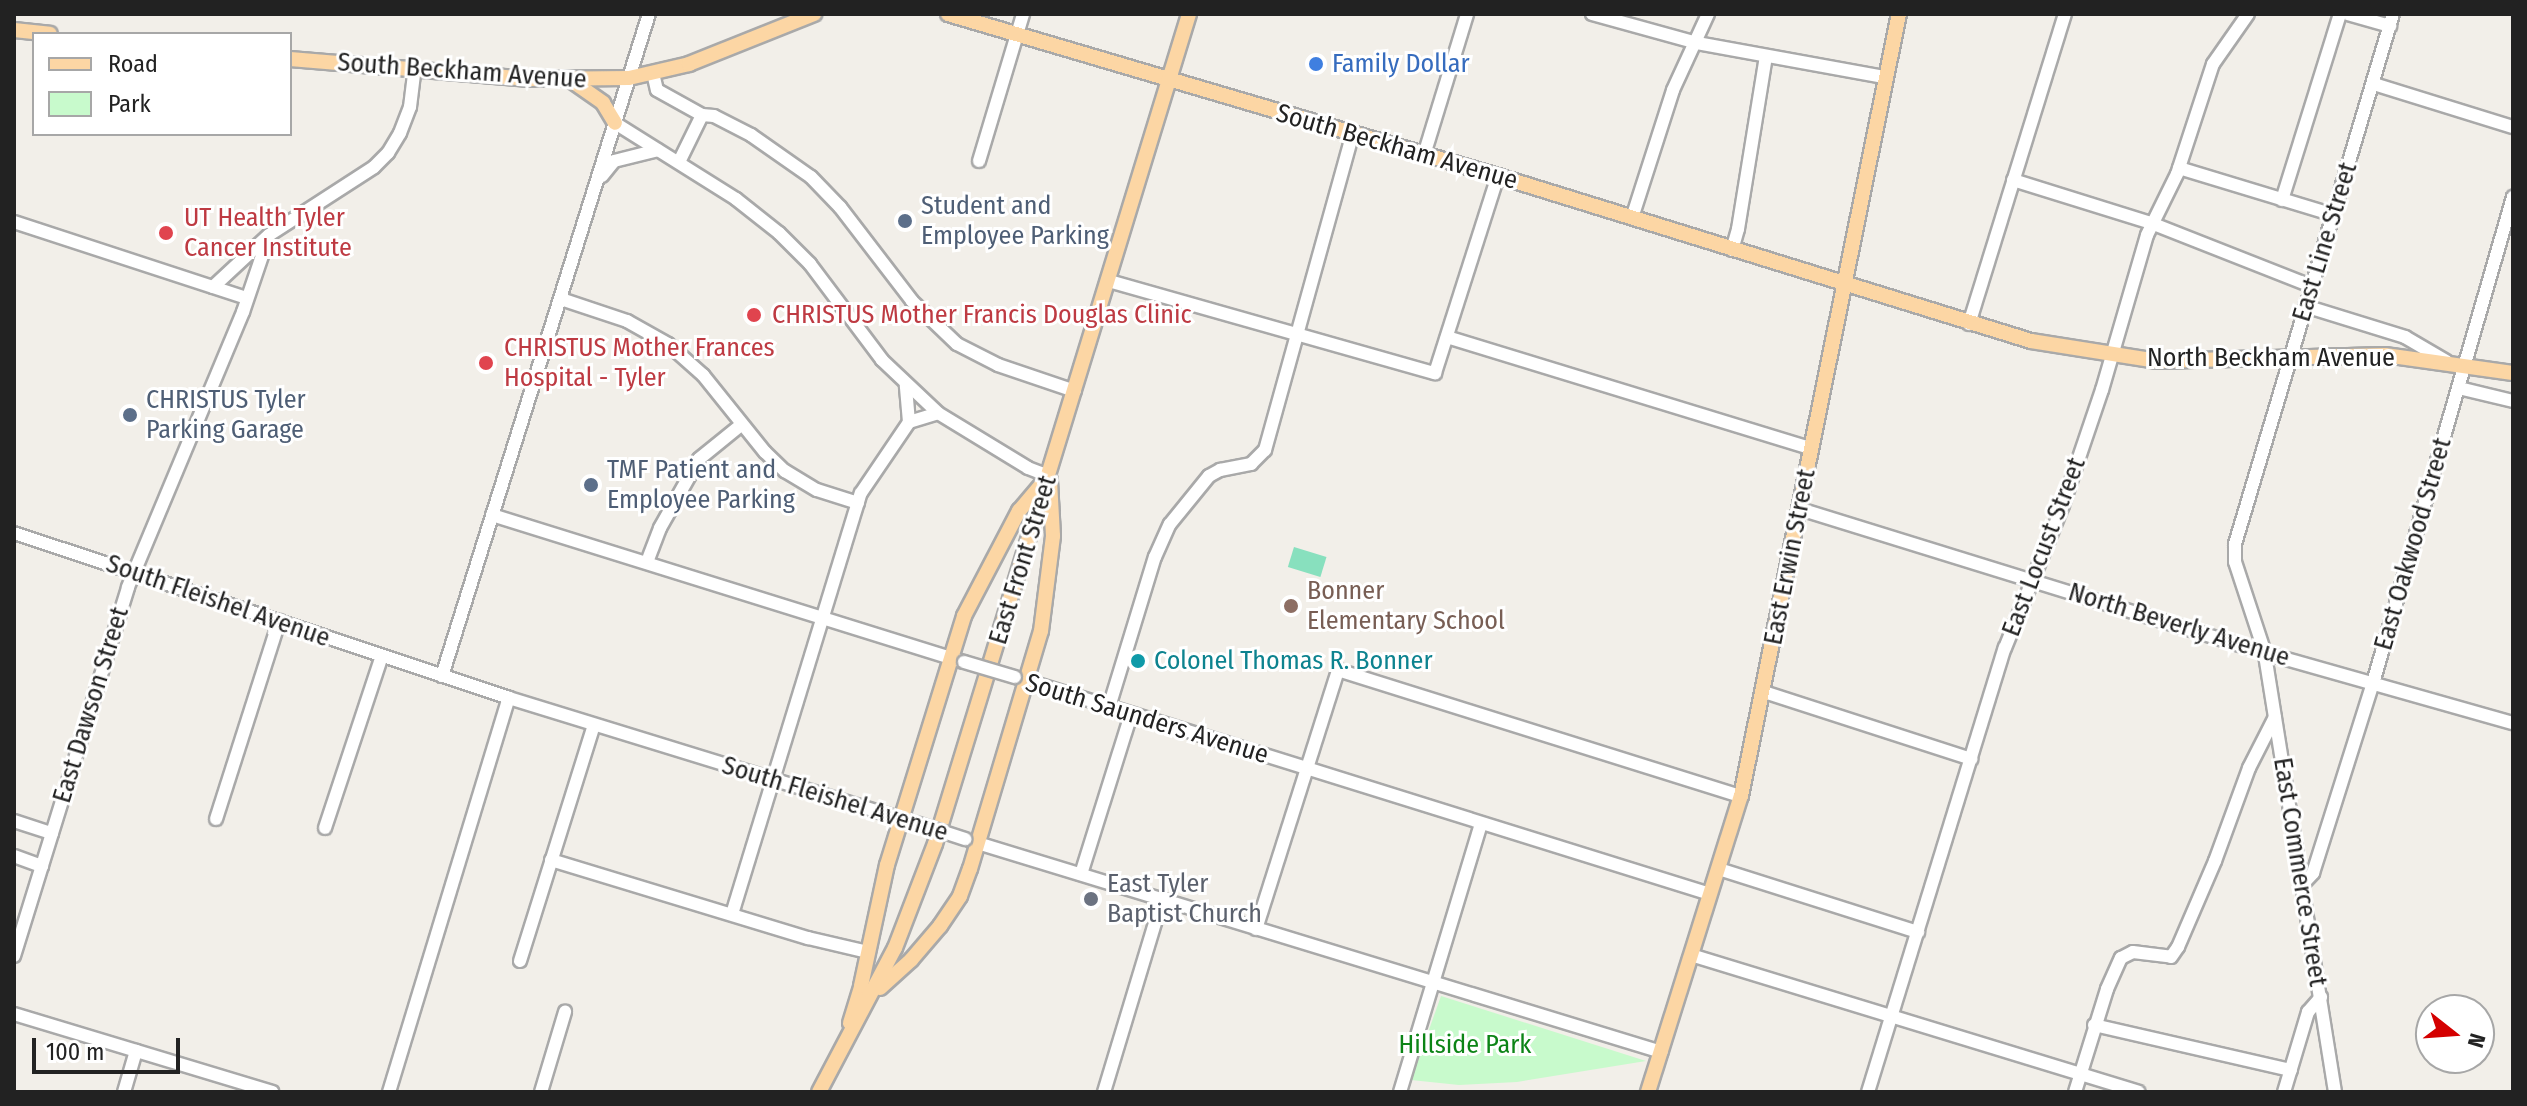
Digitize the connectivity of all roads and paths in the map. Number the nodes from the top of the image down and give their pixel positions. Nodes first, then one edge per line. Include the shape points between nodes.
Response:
1 (649, 14) edge
2 (814, 14) edge
3 (948, 14) edge
4 (1023, 14) edge
5 (1189, 14) edge
6 (1467, 14) edge
7 (1592, 14) edge
8 (1708, 14) edge
9 (1899, 14) edge
10 (2065, 14) edge
11 (2248, 14) edge
12 (2340, 14) edge
13 (2348, 14) edge
14 (2391, 20) edge
15 (1017, 33) junction
16 (1697, 43) junction
17 (1766, 56) junction
18 (292, 59) edge
19 (415, 69) junction
20 (653, 73) junction
21 (1884, 77) junction
22 (629, 78) junction
23 (572, 80) junction
24 (1169, 80) junction
25 (2374, 84) junction
26 (702, 115) junction
27 (615, 123) junction
28 (2513, 127) edge
29 (1353, 133) junction
30 (658, 150) junction
31 (1424, 155) junction
32 (979, 161) dead end
33 (679, 162) junction
34 (2179, 168) junction
35 (1498, 176) junction
36 (599, 180) junction
37 (2013, 180) junction
38 (2513, 197) edge
39 (2282, 200) junction
40 (2334, 215) junction
41 (1632, 218) junction
42 (2151, 223) junction
43 (15, 226) edge
44 (269, 235) junction
45 (1732, 250) junction
46 (1109, 281) junction
47 (1845, 285) junction
48 (2311, 286) junction
49 (213, 287) junction
50 (247, 298) junction
51 (561, 299) junction
52 (2305, 306) junction
53 (1969, 324) junction
54 (1296, 332) junction
55 (1447, 337) junction
56 (2111, 356) junction
57 (2290, 358) junction
58 (2446, 361) junction
59 (2464, 364) junction
60 (2513, 373) edge
61 (906, 385) junction
62 (2459, 388) junction
63 (1075, 391) junction
64 (2513, 401) edge
65 (938, 413) junction
66 (909, 422) junction
67 (742, 424) junction
68 (1811, 448) junction
69 (1049, 476) junction
70 (858, 503) junction
71 (1800, 509) junction
72 (492, 515) junction
73 (14, 533) edge
74 (647, 562) junction
75 (134, 571) junction
76 (2033, 580) junction
77 (822, 617) junction
78 (279, 621) junction
79 (2265, 653) junction
80 (382, 656) junction
81 (957, 660) junction
82 (442, 676) junction
83 (1021, 679) junction
84 (2373, 683) junction
85 (1764, 692) junction
86 (509, 698) junction
87 (1109, 707) junction
88 (1131, 714) junction
89 (2275, 717) junction
90 (2513, 723) edge
91 (594, 725) junction
92 (1971, 759) junction
93 (1307, 768) junction
94 (773, 780) junction
95 (1741, 796) junction
96 (216, 819) dead end
97 (901, 819) junction
98 (14, 821) edge
99 (1481, 824) junction
100 (325, 828) dead end
101 (52, 833) junction
102 (971, 841) junction
103 (14, 856) edge
104 (551, 860) junction
105 (42, 866) junction
106 (1719, 869) junction
107 (1081, 874) junction
108 (2301, 886) junction
109 (1710, 894) junction
110 (1162, 900) junction
111 (732, 914) junction
112 (1256, 929) junction
113 (1918, 932) junction
114 (868, 952) junction
115 (1691, 955) junction
116 (14, 956) edge
117 (520, 961) dead end
118 (1432, 982) junction
119 (874, 994) junction
120 (2321, 997) junction
121 (565, 1012) dead end
122 (14, 1014) edge
123 (1890, 1016) junction
124 (2094, 1025) junction
125 (136, 1051) junction
126 (1661, 1052) junction
127 (837, 1060) junction
128 (2291, 1070) junction
129 (2080, 1075) junction
130 (239, 1087) edge
131 (124, 1092) edge
132 (273, 1092) edge
133 (389, 1092) edge
134 (541, 1092) edge
135 (819, 1092) edge
136 (1104, 1092) edge
137 (1400, 1092) edge
138 (1648, 1092) edge
139 (1868, 1092) edge
140 (2075, 1092) edge
141 (2139, 1092) edge
142 (2284, 1092) edge
143 (2335, 1092) edge

1 - 22 street
2 - 20 main road, South Beckham Avenue
3 - 15 main road, South Beckham Avenue
4 - 15 street
5 - 24 main road, East Front Street
6 - 31 street
7 - 16 street
8 - 16 street
9 - 21 main road, East Erwin Street
10 - 37 street
11 - 34 street, East Locust Street via 2208,75
12 - 39 street
13 - 14 street
14 - 25 street, East Line Street
15 - 24 main road, South Beckham Avenue
15 - 32 street
16 - 17 street
16 - 41 street via 1673,90
17 - 21 street
17 - 45 street
18 - 19 main road, South Beckham Avenue
19 - 23 main road, South Beckham Avenue
19 - 44 street via 410,107 388,153
20 - 22 main road, South Beckham Avenue
20 - 26 street via 657,90
21 - 47 main road, East Erwin Street
22 - 23 main road, South Beckham Avenue
22 - 27 street
23 - 27 main road via 603,103
24 - 29 main road, South Beckham Avenue
24 - 46 main road, East Front Street
25 - 28 street
25 - 40 street, East Line Street
26 - 33 street
26 - 63 street via 758,139 811,177 921,310 957,344 998,365
27 - 30 street
27 - 36 street
29 - 31 main road, South Beckham Avenue
29 - 54 street
30 - 33 street
30 - 36 street via 614,161
31 - 35 main road, South Beckham Avenue
33 - 61 street via 749,208 801,254
34 - 39 street
34 - 42 street, East Locust Street
35 - 41 main road, South Beckham Avenue
35 - 55 street
36 - 51 street
37 - 42 street
37 - 53 street
38 - 59 street, East Oakwood Street
39 - 40 street
40 - 48 street, East Line Street
41 - 45 main road, South Beckham Avenue
42 - 48 street
42 - 56 street, East Locust Street
43 - 49 street
44 - 49 street
44 - 50 street, East Dawson Street
45 - 47 main road, South Beckham Avenue
46 - 54 street
46 - 63 main road, East Front Street
47 - 53 main road, North Beckham Avenue
47 - 68 main road, East Erwin Street
48 - 52 street, East Line Street
49 - 50 street
50 - 75 street, East Dawson Street
51 - 67 street via 613,315 668,344 703,375
51 - 72 street
52 - 57 street, East Line Street
52 - 58 street via 2405,337
53 - 56 main road, North Beckham Avenue
54 - 55 street via 1435,373
54 - 87 street via 1261,456 1209,476 1165,534
55 - 68 street
56 - 57 main road, North Beckham Avenue via 2201,362
56 - 76 street, East Locust Street
57 - 58 main road, North Beckham Avenue via 2385,355
57 - 79 street, East Line Street via 2235,544 2235,562
58 - 59 main road, North Beckham Avenue
59 - 60 main road, North Beckham Avenue
59 - 62 street, East Oakwood Street
61 - 65 street
61 - 66 street
62 - 64 street
62 - 84 street, East Oakwood Street
63 - 69 main road, East Front Street
65 - 66 street
65 - 69 street
66 - 70 street
67 - 70 street via 796,478
67 - 74 street via 699,459
68 - 71 main road, East Erwin Street
69 - 81 main road via 1019,511 984,573
69 - 83 main road via 1053,536 1044,615
69 - 119 main road, East Front Street via 935,844
70 - 77 street
71 - 76 street, North Beverly Avenue
71 - 85 main road, East Erwin Street
72 - 74 street, South Saunders Avenue
72 - 82 street
73 - 75 street, South Fleishel Avenue
74 - 77 street, South Saunders Avenue
75 - 78 street, South Fleishel Avenue
75 - 101 street, East Dawson Street
76 - 79 street, North Beverly Avenue
76 - 92 street, East Locust Street via 2005,648
77 - 81 street, South Saunders Avenue
77 - 94 street
78 - 80 street, South Fleishel Avenue
78 - 96 street
79 - 84 street, North Beverly Avenue
79 - 89 street, East Commerce Street
80 - 82 street, South Fleishel Avenue
80 - 100 street
81 - 83 street, South Saunders Avenue, bridge
81 - 97 main road
82 - 86 street, South Fleishel Avenue
83 - 87 street, South Saunders Avenue
83 - 102 main road
84 - 90 street, North Beverly Avenue
84 - 108 street, East Oakwood Street via 2313,873
85 - 92 street
85 - 95 main road, East Erwin Street
86 - 91 street, South Fleishel Avenue
86 - 133 street
87 - 88 street, South Saunders Avenue
88 - 93 street, South Saunders Avenue
88 - 107 street
89 - 108 street, East Commerce Street
89 - 124 street via 2249,768 2178,947 2171,957 2133,952 2121,958
91 - 94 street, South Fleishel Avenue
91 - 104 street
92 - 113 street, East Locust Street
93 - 95 street via 1338,670
93 - 99 street, South Saunders Avenue
93 - 112 street
94 - 97 street, South Fleishel Avenue
94 - 111 street
95 - 106 main road, East Erwin Street
97 - 102 street, South Fleishel Avenue, bridge
97 - 114 main road
98 - 101 street
99 - 109 street, South Saunders Avenue
99 - 118 street
101 - 105 street, East Dawson Street
102 - 107 street, South Fleishel Avenue
102 - 119 main road via 965,883 951,910 911,960
103 - 105 street
104 - 111 street
104 - 117 street
105 - 116 street, East Dawson Street
106 - 109 main road, East Erwin Street
106 - 113 street
107 - 110 street, South Fleishel Avenue
108 - 120 street, East Commerce Street
109 - 115 main road, East Erwin Street
110 - 112 street, South Fleishel Avenue
110 - 136 street
111 - 114 street
112 - 118 street, South Fleishel Avenue
113 - 123 street, East Locust Street
114 - 127 main road
115 - 123 street
115 - 126 main road, East Erwin Street
118 - 126 street, South Fleishel Avenue
118 - 137 street
119 - 127 main road, East Front Street
120 - 128 street via 2308,1012
120 - 143 street, East Commerce Street
121 - 134 street
122 - 125 street
123 - 129 street
123 - 139 street, East Locust Street
124 - 128 street
124 - 129 street
125 - 130 street
125 - 131 street
126 - 138 main road, East Erwin Street
127 - 135 main road, East Front Street
128 - 142 street
129 - 140 street
129 - 141 street
130 - 132 street

